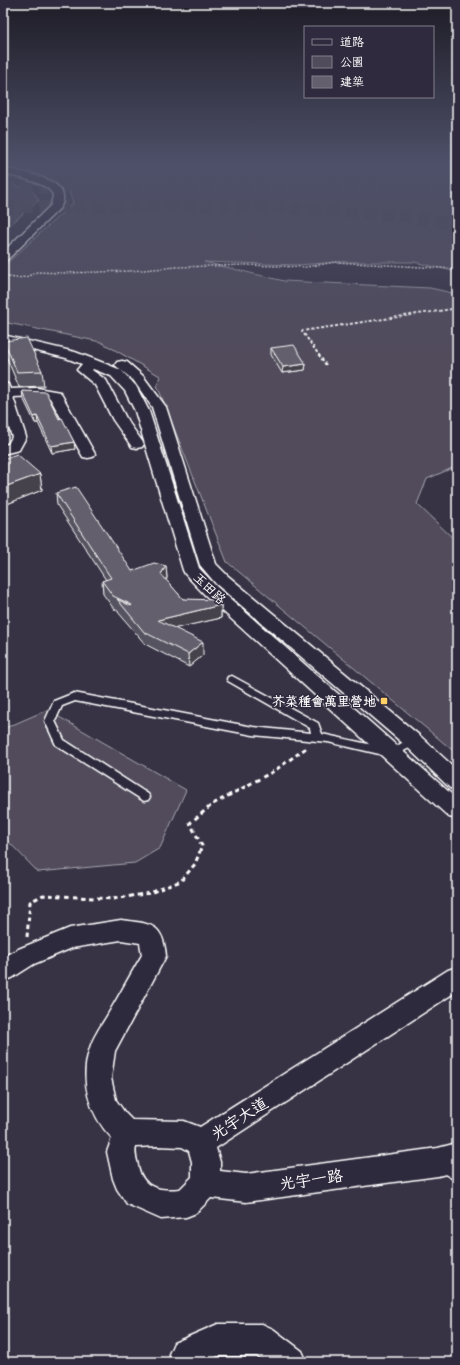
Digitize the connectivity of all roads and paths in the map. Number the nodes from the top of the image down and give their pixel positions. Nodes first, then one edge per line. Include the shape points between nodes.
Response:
1 (21, 228) edge
2 (34, 228) edge
3 (3, 244) edge
4 (3, 258) edge
5 (457, 269) edge
6 (3, 274) edge
7 (457, 302) edge
8 (3, 330) edge
9 (3, 339) edge
10 (91, 362) junction
11 (326, 365) dead end
12 (4, 390) edge
13 (137, 444) dead end
14 (3, 450) edge
15 (88, 454) dead end
16 (232, 679) dead end
17 (318, 736) junction
18 (413, 741) junction
19 (392, 753) junction
20 (457, 782) edge
21 (144, 797) dead end
22 (457, 812) edge
23 (25, 957) junction
24 (3, 970) edge
25 (457, 978) edge
26 (127, 1134) junction
27 (201, 1142) junction
28 (451, 1165) edge
29 (206, 1183) junction
30 (184, 1354) dead end
31 (291, 1362) edge

1 - 3 street
2 - 4 street
5 - 6 path via 335,262 306,267 239,265 131,271 36,272 16,278
7 - 11 path via 452,309 302,331
8 - 18 street, 玉田路 via 98,355 134,373 159,407 208,565 222,580
9 - 10 street, 玉田路
10 - 13 street via 84,370 100,383 120,420
10 - 19 street, 玉田路 via 116,373 131,389 142,411 191,570 211,591
12 - 14 street via 19,437 14,447
12 - 15 street via 55,395
16 - 17 lane via 314,726
17 - 19 lane
17 - 21 lane via 253,731 74,697 58,704 50,721 60,742
17 - 23 path via 301,753 267,775 216,802 190,823 202,846 195,864 181,880 150,893 113,899 43,895 30,902
18 - 19 lane
18 - 20 street, 玉田路
19 - 22 street, 玉田路
23 - 24 street
23 - 26 street via 70,938 121,930 147,934 154,943 154,956 102,1049 98,1078 104,1105
25 - 27 street, 光宇大道
26 - 27 street, 光宇大道 via 184,1134
26 - 29 street via 121,1152 127,1180 137,1194 160,1204 186,1203
27 - 29 street via 206,1162
28 - 29 street, 光宇一路 via 246,1188
30 - 31 street via 218,1340 262,1340

